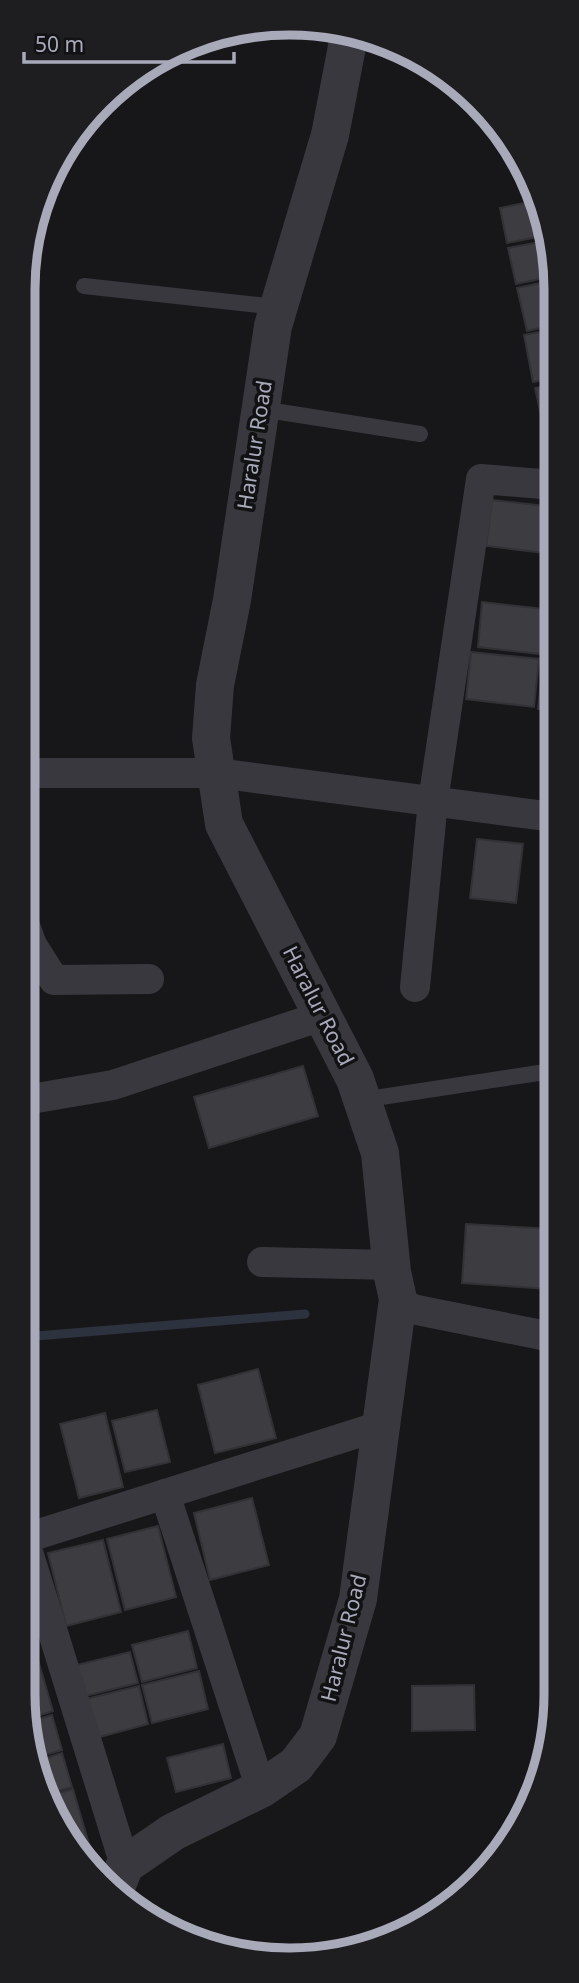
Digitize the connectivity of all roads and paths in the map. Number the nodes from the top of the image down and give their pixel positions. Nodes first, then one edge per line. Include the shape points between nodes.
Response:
1 (348, 42) edge
2 (84, 286) dead end
3 (277, 307) junction
4 (261, 409) junction
5 (420, 434) dead end
6 (544, 484) edge
7 (35, 773) edge
8 (216, 773) junction
9 (433, 801) junction
10 (544, 816) edge
11 (35, 950) edge
12 (149, 979) dead end
13 (415, 987) dead end
14 (322, 1016) junction
15 (544, 1073) edge
16 (35, 1098) edge
17 (362, 1100) junction
18 (262, 1262) dead end
19 (395, 1282) junction
20 (544, 1335) edge
21 (380, 1426) junction
22 (165, 1494) junction
23 (35, 1535) edge
24 (35, 1580) edge
25 (261, 1789) junction
26 (115, 1878) edge

1 - 3 street, Haralur Road via 330,135
2 - 3 lane
3 - 4 street, Haralur Road
4 - 5 lane
4 - 8 street, Haralur Road via 215,685 211,738
6 - 9 street via 481,479
7 - 8 street
8 - 9 street
8 - 14 street, Haralur Road via 224,824
9 - 10 street
9 - 13 street
11 - 12 street via 54,980
14 - 16 street via 113,1085
14 - 17 street, Haralur Road
15 - 17 lane
17 - 19 street, Haralur Road via 380,1153
18 - 19 street
19 - 20 street via 399,1304
19 - 21 street, Haralur Road
21 - 22 street
21 - 25 street, Haralur Road via 358,1599 318,1736 296,1765
22 - 23 street
22 - 25 street
24 - 26 street
25 - 26 street, Haralur Road via 173,1832

